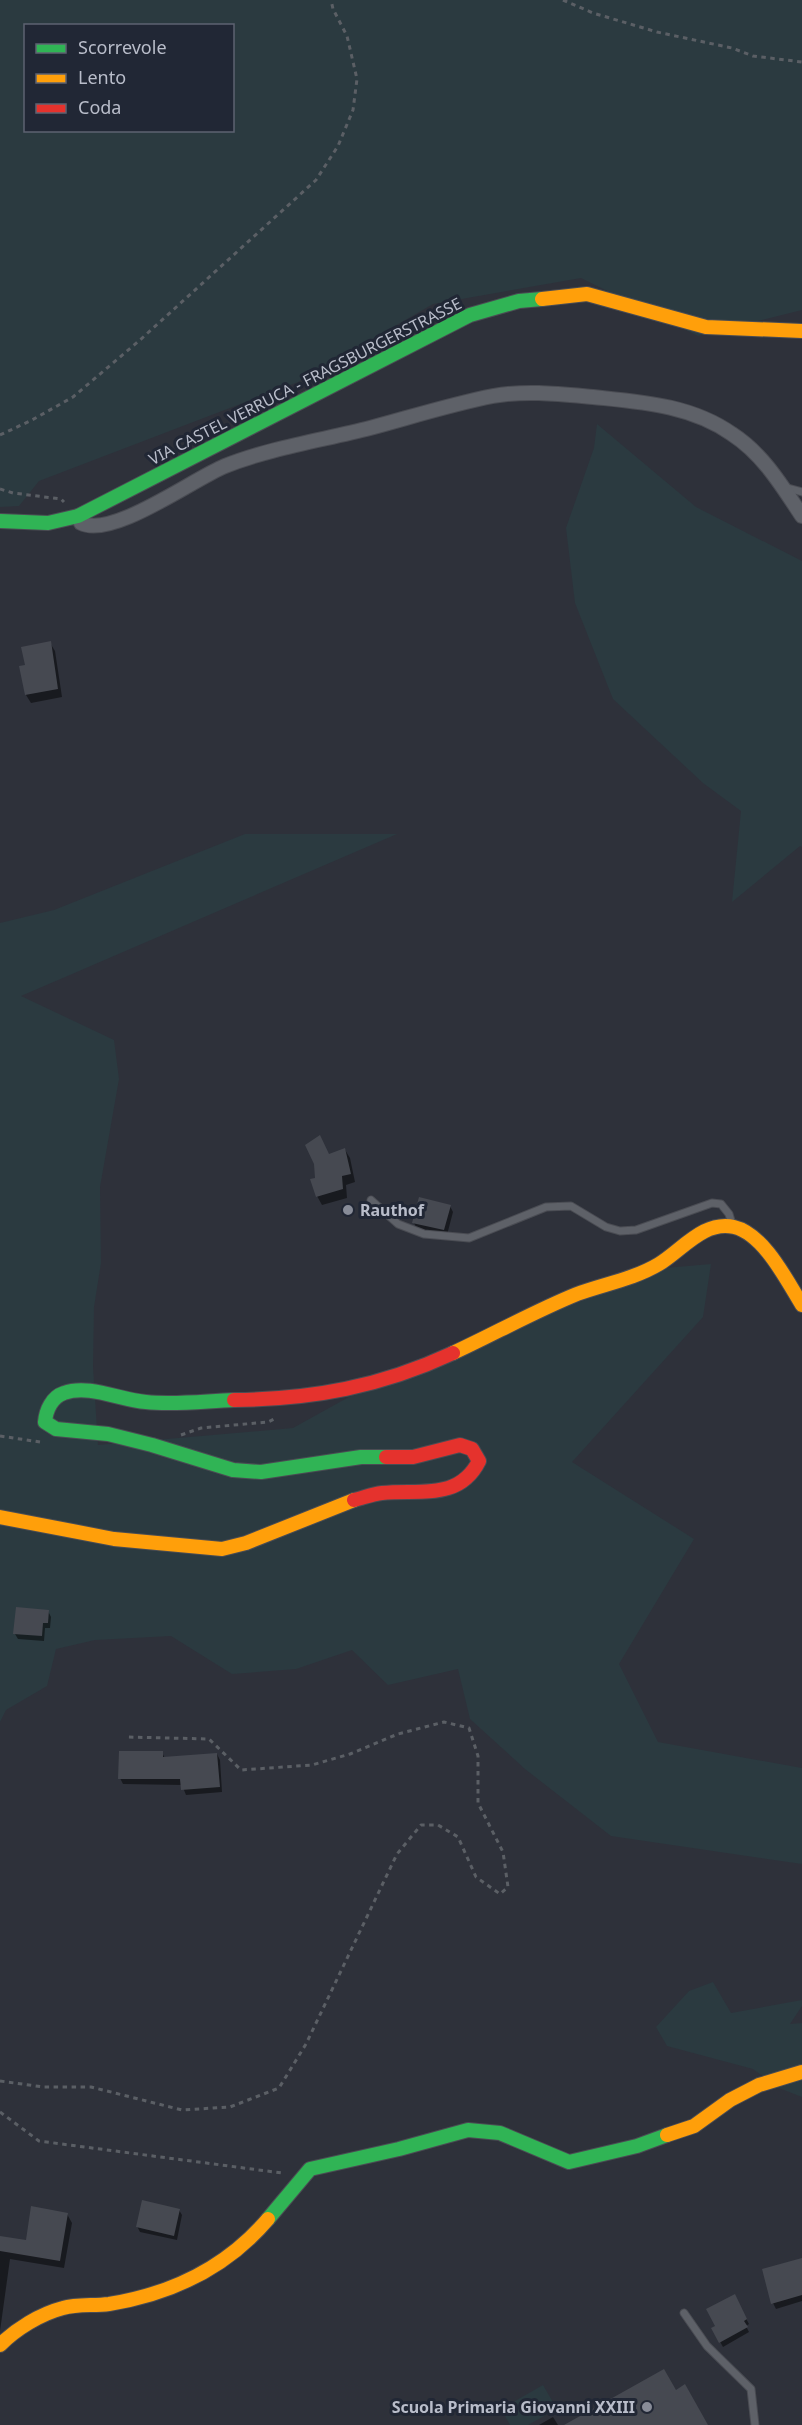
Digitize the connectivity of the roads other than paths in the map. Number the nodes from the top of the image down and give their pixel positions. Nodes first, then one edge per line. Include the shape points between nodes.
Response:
1 (802, 331) edge
2 (783, 486) junction
3 (802, 492) edge
4 (78, 516) junction
5 (802, 516) edge
6 (0, 521) edge
7 (371, 1200) dead end
8 (733, 1226) junction
9 (802, 1305) edge
10 (0, 1517) edge
11 (802, 2072) edge
12 (684, 2313) dead end
13 (0, 2345) edge
14 (755, 2425) edge

1 - 4 street, VIA CASTEL VERRUCA - FRAGSBURGERSTRASSE via 706,327 587,294 519,301 470,315
2 - 3 lane
2 - 4 street via 746,444 692,414 632,401 562,394 507,394 226,465 115,522 87,526
2 - 5 street
4 - 6 street, VIA CASTEL VERRUCA - FRAGSBURGERSTRASSE via 48,523
7 - 8 lane via 398,1224 424,1234 450,1237 469,1238 546,1207 562,1206 571,1206 620,1231 636,1230 712,1203 721,1204
8 - 9 street via 748,1232 762,1246
8 - 10 street via 698,1234 645,1271 569,1297 411,1372 359,1388 296,1399 144,1402 65,1392 52,1401 45,1414 45,1422 56,1430 108,1434 233,1470 261,1472 361,1457 413,1457 460,1445 472,1449 479,1461 473,1473 456,1487 380,1493 222,1549 114,1539
11 - 13 street via 759,2085 694,2126 637,2146 569,2162 500,2133 468,2130 310,2169 250,2240 218,2265 170,2289 109,2304 63,2308 15,2330
12 - 14 lane via 707,2346 751,2389

